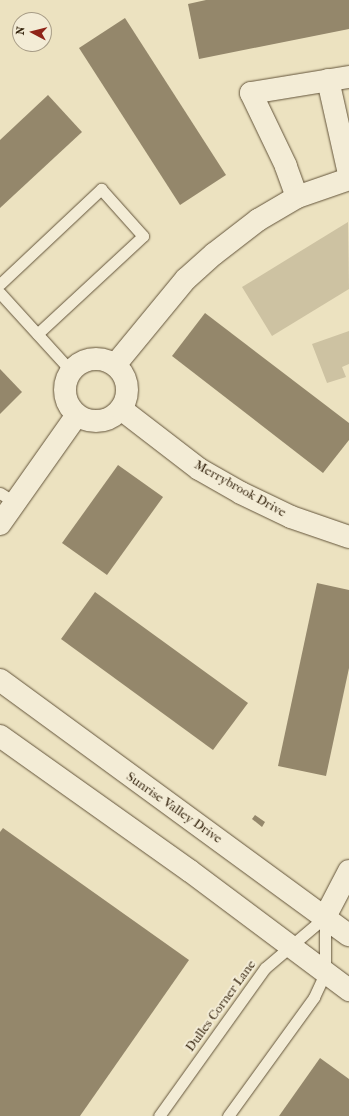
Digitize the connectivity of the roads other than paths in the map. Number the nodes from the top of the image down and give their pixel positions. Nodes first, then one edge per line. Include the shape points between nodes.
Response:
1 (339, 79) edge
2 (349, 174) edge
3 (349, 179) edge
4 (297, 197) junction
5 (0, 284) edge
6 (0, 293) edge
7 (38, 334) junction
8 (115, 365) junction
9 (71, 371) junction
10 (121, 409) junction
11 (77, 415) junction
12 (8, 498) edge
13 (0, 524) edge
14 (349, 537) edge
15 (0, 680) edge
16 (0, 736) edge
17 (349, 871) edge
18 (325, 917) junction
19 (349, 935) edge
20 (290, 945) junction
21 (325, 973) junction
22 (349, 990) edge
23 (159, 1116) edge
24 (228, 1116) edge

1 - 2 street
1 - 4 street via 251,93 286,166
3 - 4 street
4 - 8 street via 258,220 186,279
5 - 7 lane via 102,189 143,236
6 - 7 lane
7 - 9 lane
8 - 9 street via 106,360 87,360
8 - 10 street via 126,381 128,391
9 - 11 street via 67,380 66,399
10 - 11 street via 114,416 96,422
10 - 14 street, Merrybrook Drive via 199,469 291,517
11 - 12 street
12 - 13 street
15 - 18 street, Sunrise Valley Drive
16 - 20 street
17 - 18 street
18 - 19 street, Sunrise Valley Drive
18 - 20 lane, Dulles Corner Lane
18 - 21 lane
20 - 21 street
20 - 23 lane, Dulles Corner Lane via 265,968
21 - 22 street
21 - 24 lane via 314,997

